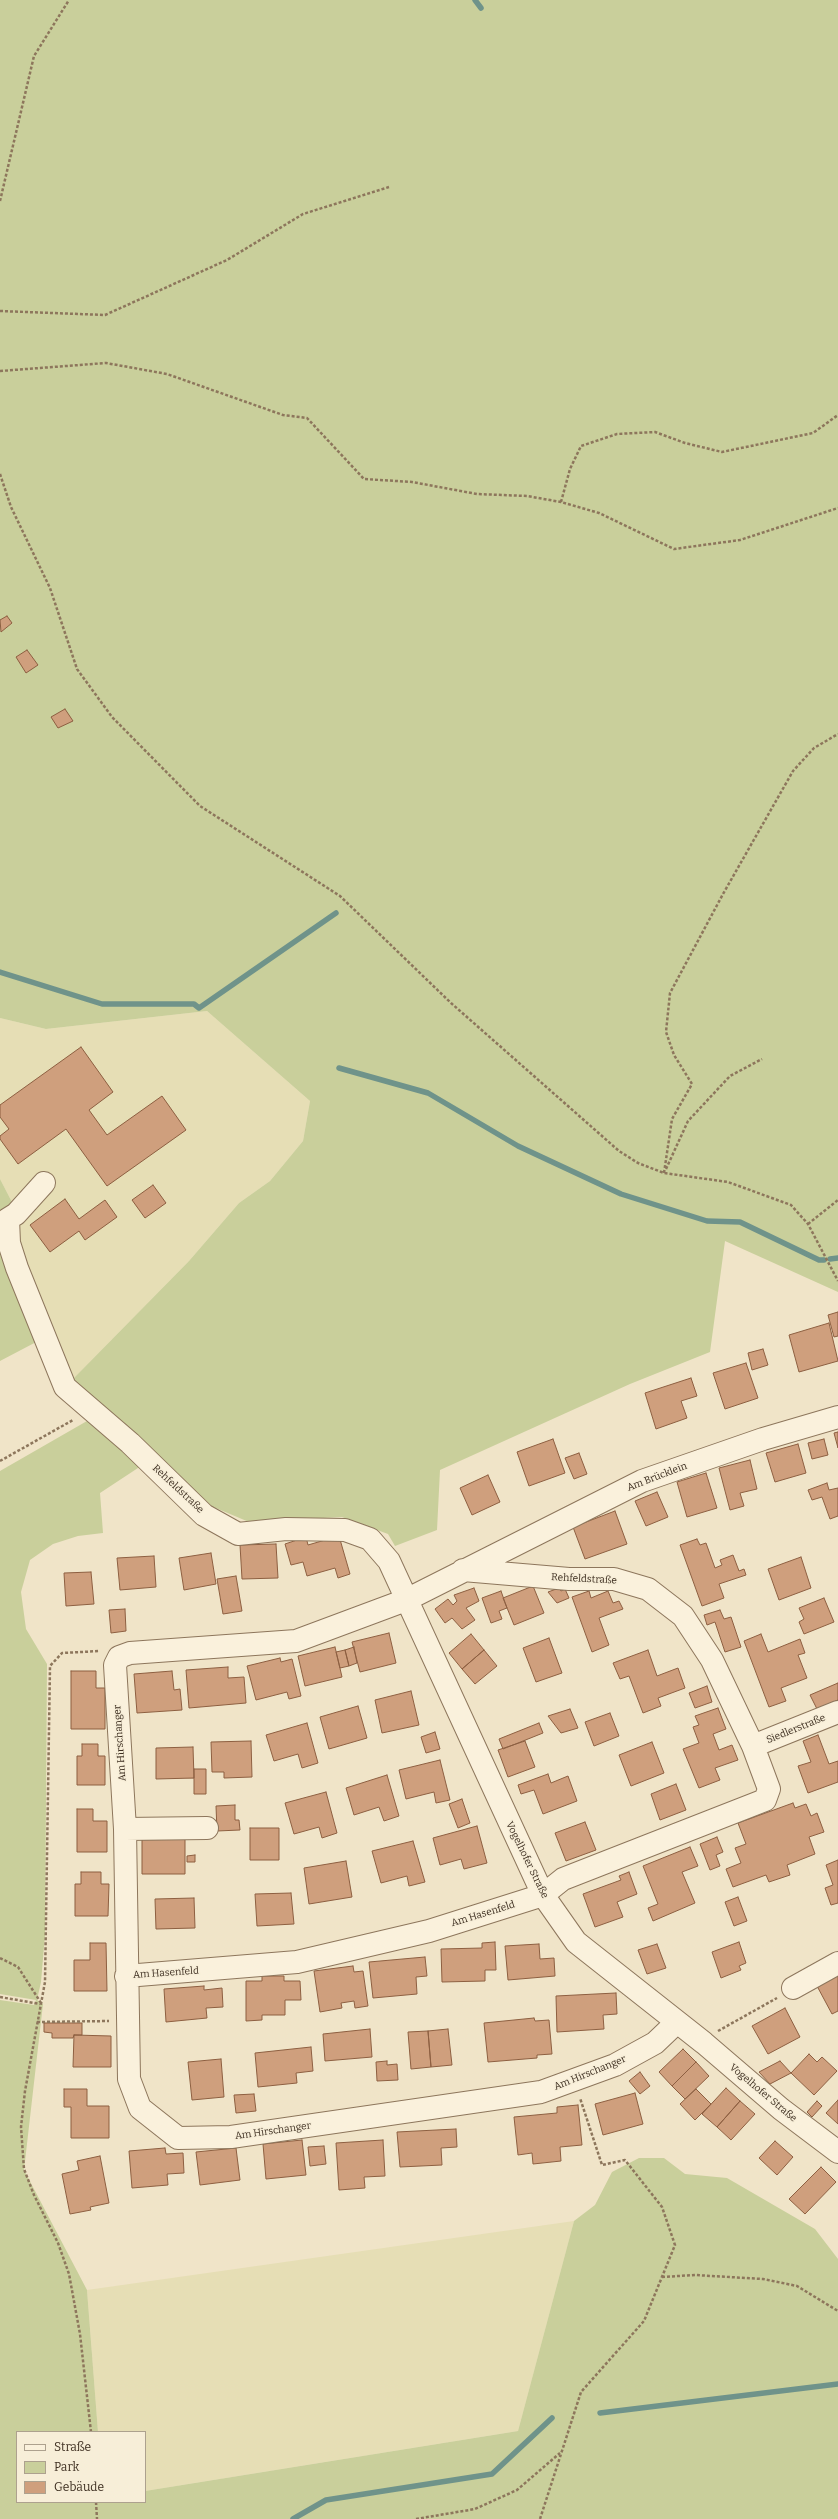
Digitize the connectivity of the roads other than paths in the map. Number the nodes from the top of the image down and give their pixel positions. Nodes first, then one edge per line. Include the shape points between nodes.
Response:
1 (44, 1183) dead end
2 (838, 1417) edge
3 (463, 1570) junction
4 (406, 1600) junction
5 (838, 1712) edge
6 (753, 1746) junction
7 (207, 1828) dead end
8 (126, 1829) junction
9 (543, 1895) junction
10 (838, 1963) edge
11 (126, 1976) junction
12 (793, 1988) road end
13 (676, 2022) junction
14 (838, 2152) edge

1 - 4 street, Rehfeldstraße via 16,1214 8,1219 9,1243 65,1387 89,1411 130,1444 204,1515 238,1534 286,1529 345,1530 370,1539 389,1561
2 - 3 street, Am Brücklein via 763,1439 642,1481
3 - 4 street
3 - 6 street, Rehfeldstraße via 569,1579 614,1579 648,1589 683,1616 712,1660
4 - 8 street, Am Hirschanger via 296,1641 130,1653 119,1657 115,1665
4 - 9 street, Vogelhofer Straße
5 - 6 street, Siedlerstraße
6 - 9 street, Am Hasenfeld via 769,1789 765,1800 563,1878
7 - 8 street
8 - 11 street, Am Hirschanger
9 - 11 street, Am Hasenfeld via 429,1931 297,1962
9 - 13 street, Vogelhofer Straße via 576,1942
10 - 12 street
11 - 13 street, Am Hirschanger via 129,2080 140,2108 178,2138 231,2137 541,2092 615,2065 655,2043
13 - 14 street, Vogelhofer Straße via 781,2109

